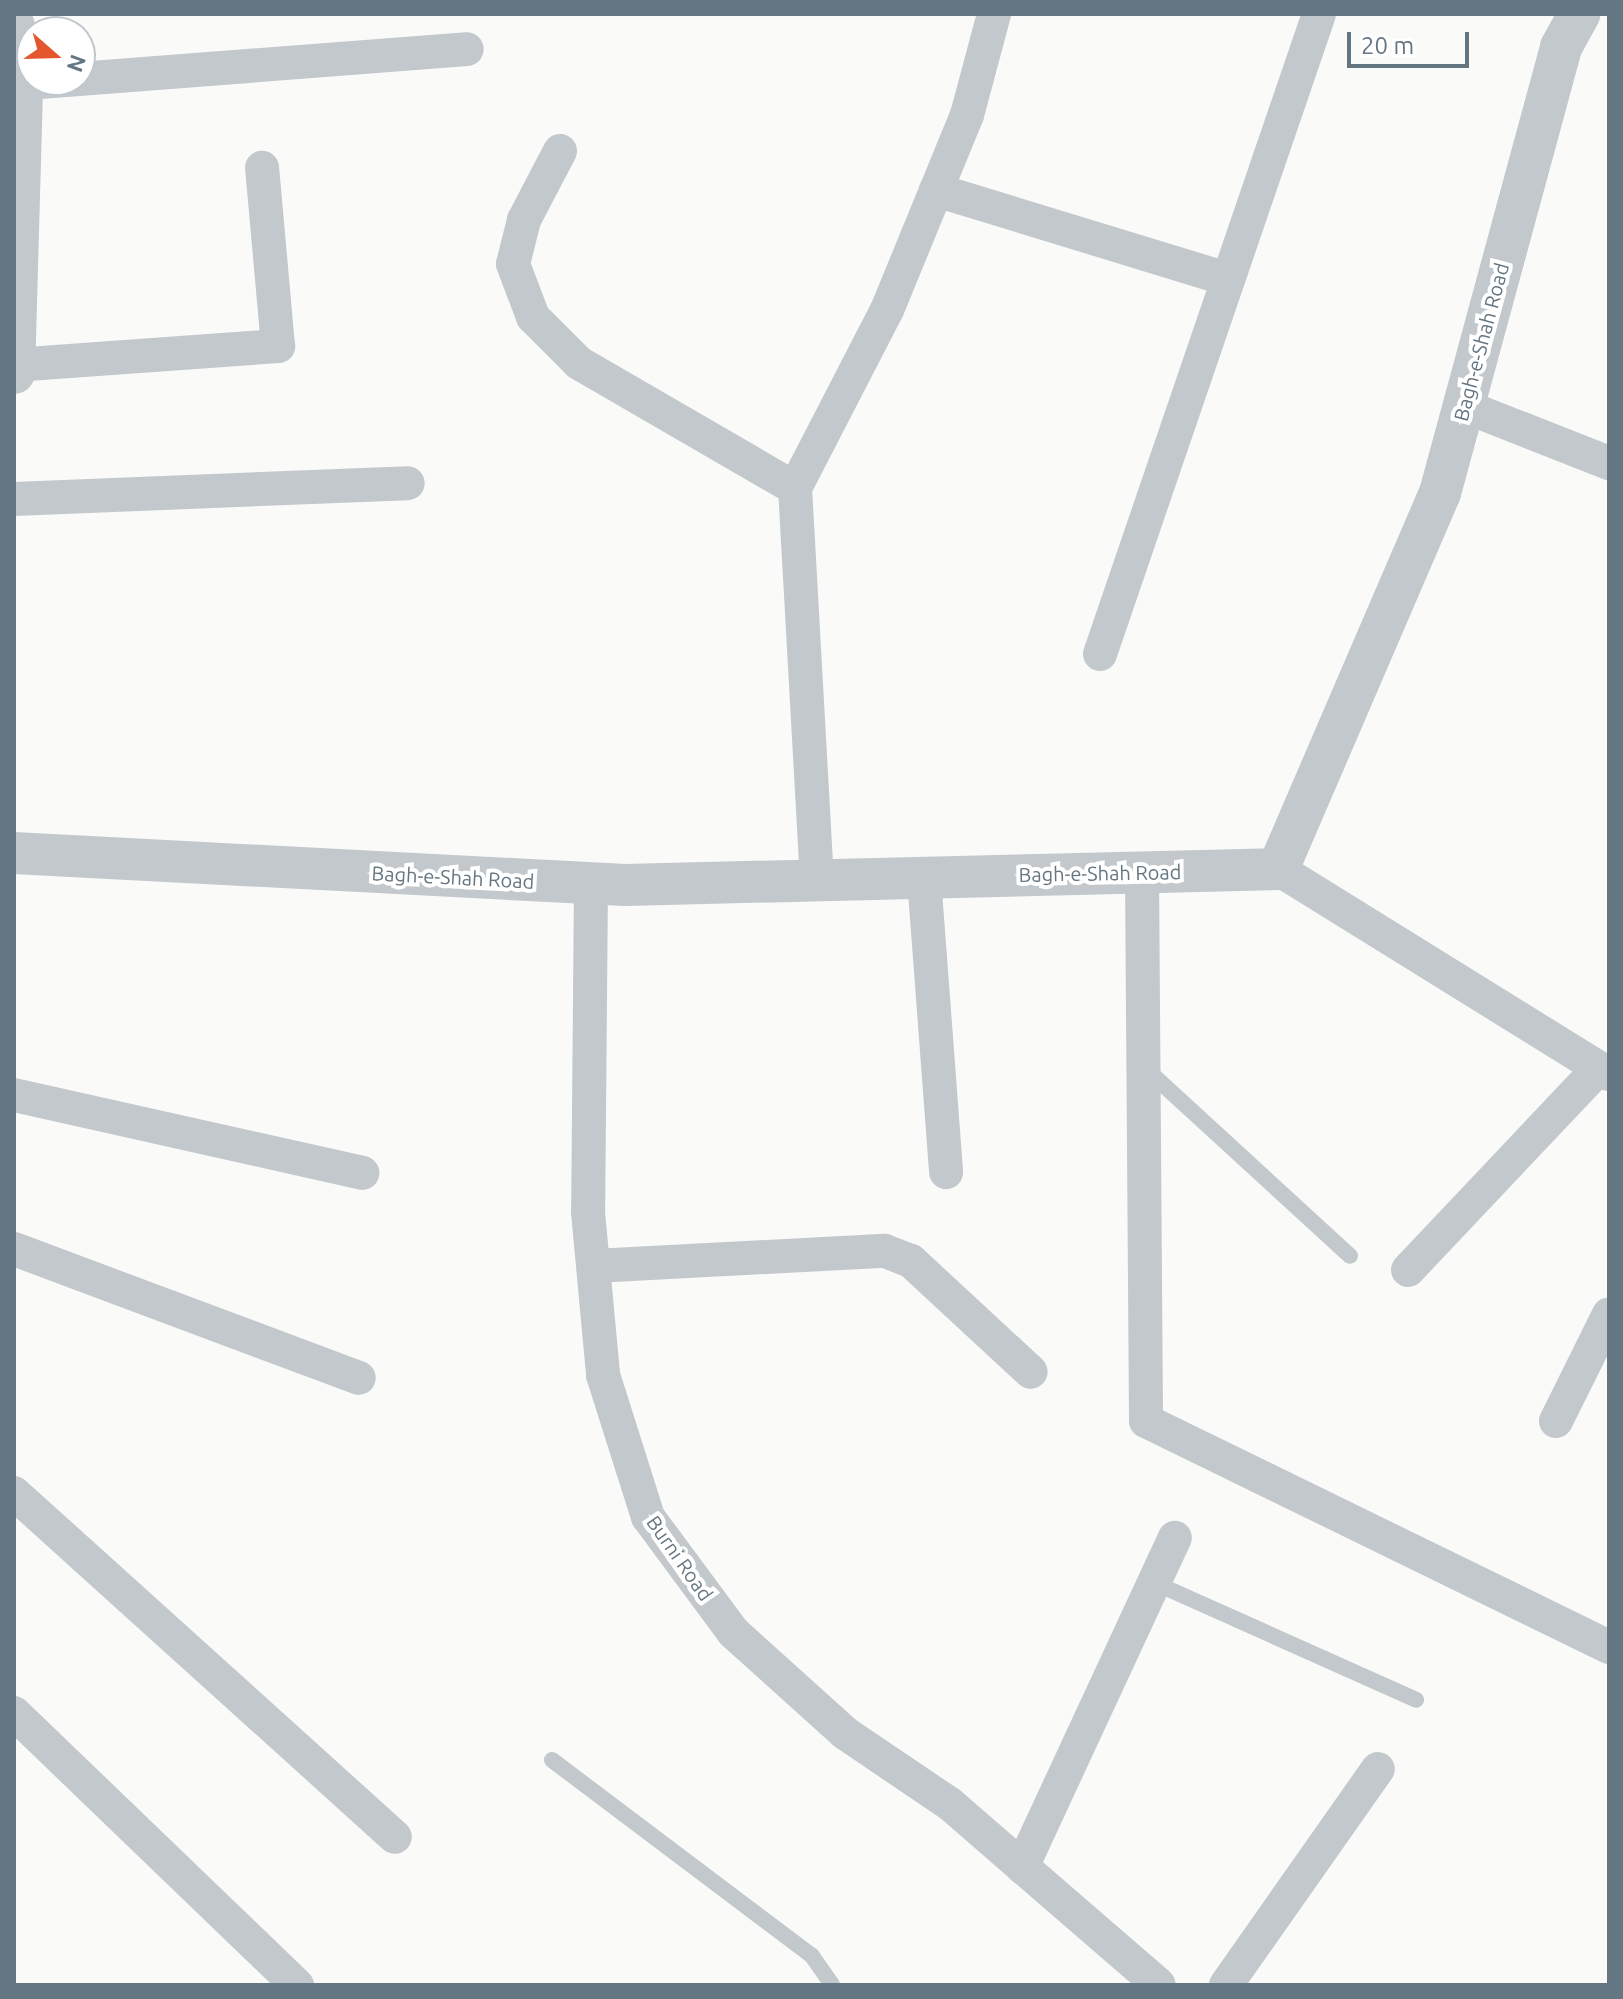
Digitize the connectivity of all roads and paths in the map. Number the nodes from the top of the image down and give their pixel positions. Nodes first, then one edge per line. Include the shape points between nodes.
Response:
1 (994, 14) edge
2 (1319, 14) edge
3 (1579, 14) edge
4 (14, 26) edge
5 (467, 49) dead end
6 (16, 56) edge
7 (96, 80) edge
8 (18, 96) edge
9 (560, 151) dead end
10 (262, 168) dead end
11 (936, 190) junction
12 (18, 227) edge
13 (1228, 279) junction
14 (14, 365) edge
15 (14, 373) edge
16 (1464, 406) junction
17 (1609, 463) edge
18 (408, 483) dead end
19 (795, 488) junction
20 (14, 499) edge
21 (1100, 654) dead end
22 (14, 853) edge
23 (1278, 869) junction
24 (1142, 872) junction
25 (924, 878) junction
26 (817, 881) junction
27 (591, 884) junction
28 (1144, 1067) junction
29 (1604, 1071) edge
30 (14, 1095) edge
31 (946, 1172) dead end
32 (362, 1173) dead end
33 (14, 1249) edge
34 (1350, 1256) dead end
35 (594, 1266) junction
36 (1408, 1270) dead end
37 (1609, 1314) edge
38 (1031, 1372) dead end
39 (359, 1378) dead end
40 (1556, 1421) dead end
41 (14, 1493) edge
42 (1175, 1538) dead end
43 (1155, 1583) junction
44 (1609, 1647) edge
45 (1416, 1700) dead end
46 (14, 1713) edge
47 (552, 1760) dead end
48 (1378, 1769) dead end
49 (395, 1837) dead end
50 (1022, 1867) junction
51 (297, 1985) edge
52 (832, 1985) edge
53 (1159, 1985) edge
54 (1226, 1985) edge

1 - 11 street via 967,115
2 - 13 street
3 - 16 street, Bagh-e-Shah Road via 1561,47
4 - 6 street
5 - 7 street
8 - 12 street
9 - 19 street via 524,220 513,264 533,317 579,363
10 - 14 street via 278,346
11 - 13 street
11 - 19 street via 887,310
12 - 14 street
13 - 21 street
14 - 15 street
16 - 17 street
16 - 23 street, Bagh-e-Shah Road via 1440,493
18 - 20 street
19 - 26 street
22 - 27 street, Bagh-e-Shah Road
23 - 24 street, Bagh-e-Shah Road
23 - 29 street
24 - 25 street, Bagh-e-Shah Road
24 - 28 street
25 - 26 street, Bagh-e-Shah Road
25 - 31 street
26 - 27 street, Bagh-e-Shah Road
27 - 35 street, Burni Road via 588,1212
28 - 34 lane
28 - 44 street via 1146,1421
29 - 36 street
30 - 32 street
33 - 39 street
35 - 38 street via 885,1251 911,1261
35 - 50 street, Burni Road via 603,1375 648,1517 733,1632 845,1733 950,1804
37 - 40 street
41 - 49 street
42 - 43 street
43 - 45 lane
43 - 50 street
46 - 51 street
47 - 52 lane via 812,1956
48 - 54 street
50 - 53 street, Burni Road

